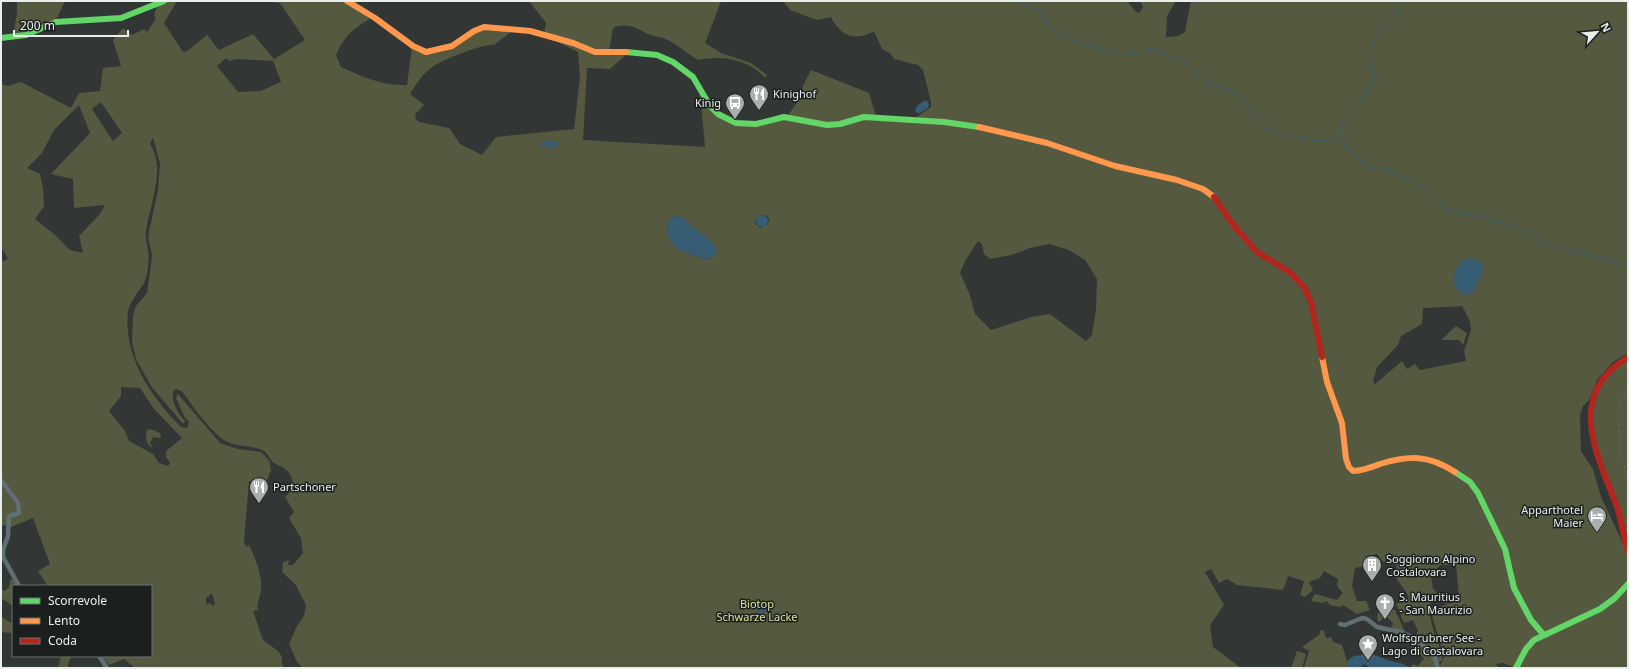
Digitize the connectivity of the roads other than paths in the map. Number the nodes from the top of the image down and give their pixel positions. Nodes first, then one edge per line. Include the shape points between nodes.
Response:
1 (164, 1) edge
2 (347, 1) edge
3 (1, 38) edge
4 (1628, 357) edge
5 (1, 480) edge
6 (1628, 552) edge
7 (1628, 584) edge
8 (18, 585) edge
9 (1340, 624) dead end
10 (1543, 634) junction
11 (100, 657) edge
12 (107, 668) edge
13 (1438, 668) edge
14 (1516, 668) edge

1 - 3 street via 121,18 56,22 26,35
2 - 10 street via 413,46 426,52 452,46 474,31 499,27 530,31 595,52 621,51 657,55 673,62 693,78 710,106 718,114 736,123 756,124 784,117 827,124 840,124 864,117 944,122 1047,143 1115,166 1177,180 1203,189 1217,199 1234,226 1257,252 1290,273 1304,287 1311,302 1328,382 1342,423 1349,467 1353,471 1358,471 1400,458 1418,457 1449,468 1470,482 1505,549 1514,588 1531,620
4 - 6 street via 1606,373 1594,392 1591,405 1592,431 1597,454 1618,508
5 - 8 street via 18,503 19,509 19,513 9,516 8,536 3,553 10,573
7 - 10 street via 1601,609 1586,618
9 - 13 street via 1345,625 1362,618 1378,627 1408,635 1433,652
10 - 14 street via 1527,647
11 - 12 street

